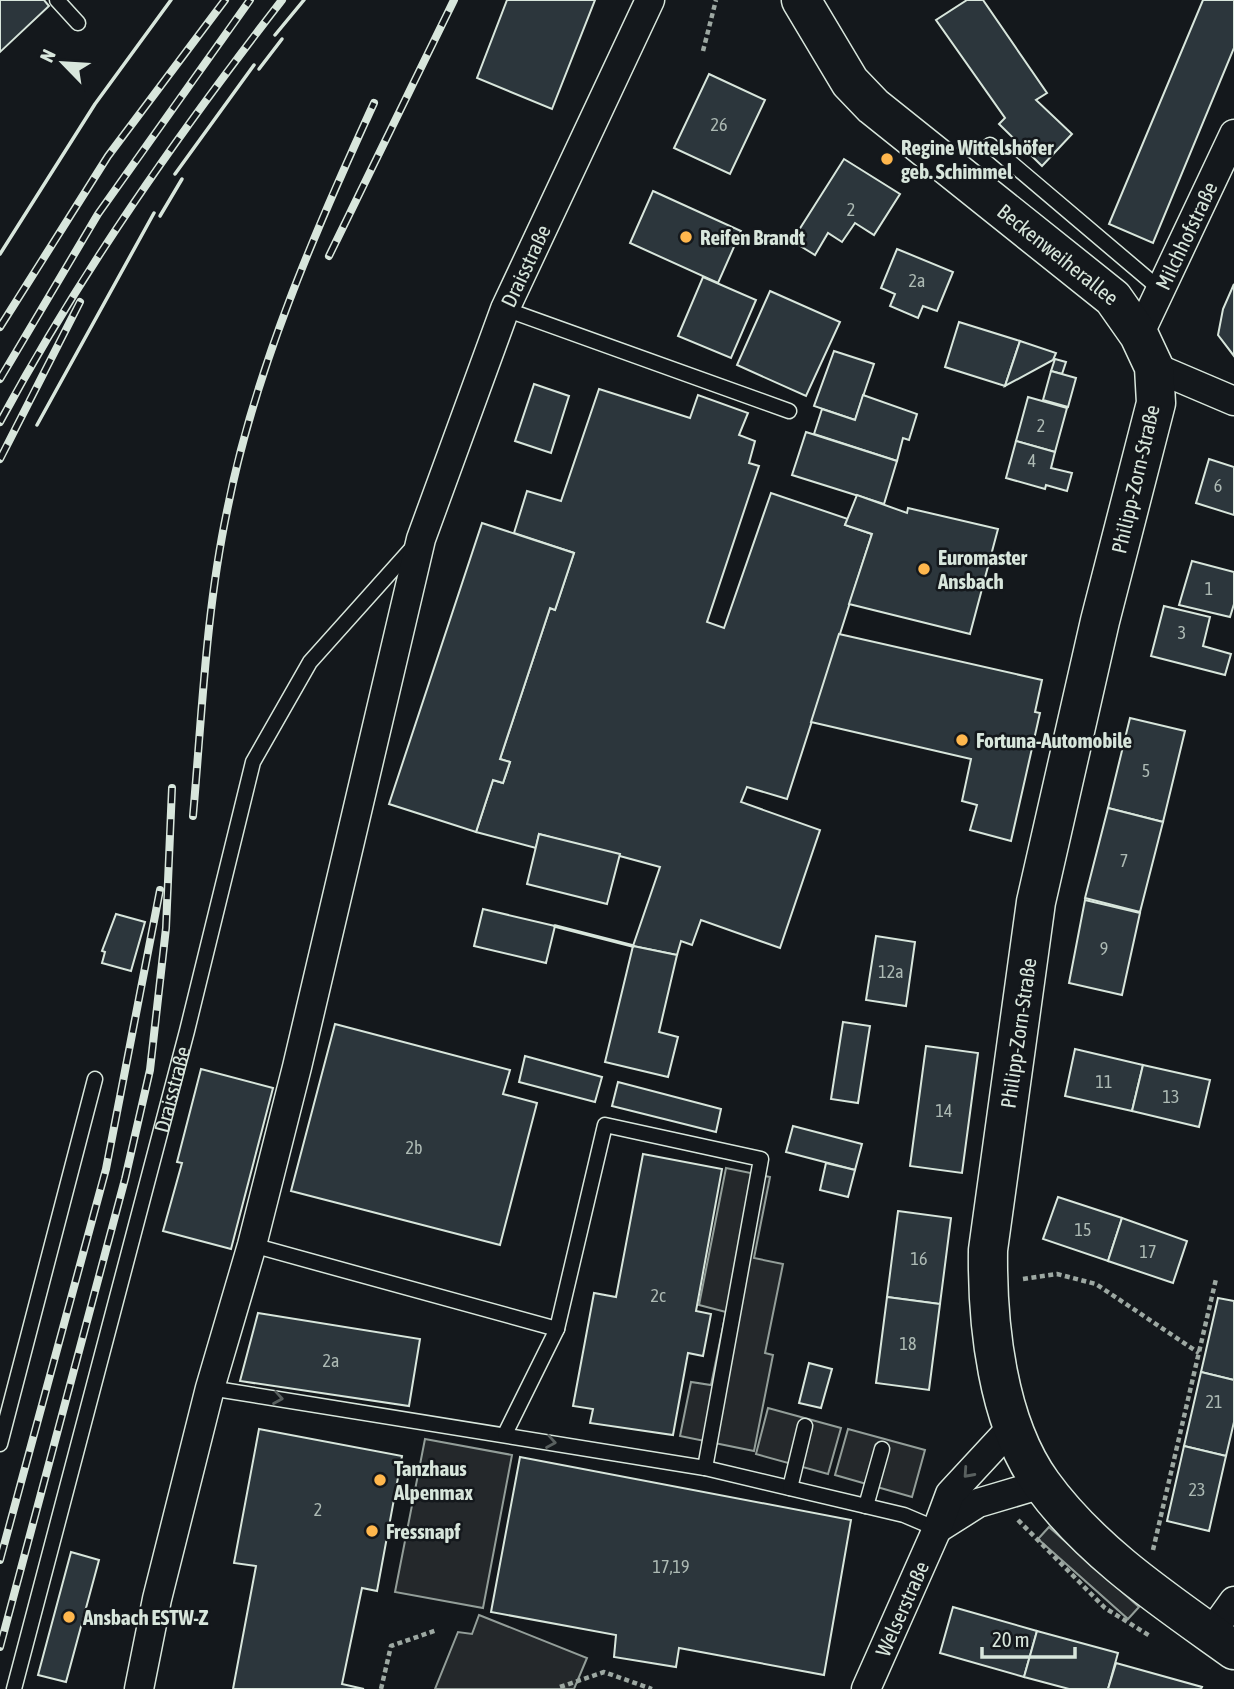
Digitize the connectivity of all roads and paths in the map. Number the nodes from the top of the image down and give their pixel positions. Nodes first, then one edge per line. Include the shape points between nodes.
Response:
1 (57, 0) edge
2 (650, 0) edge
3 (716, 0) edge
4 (801, 0) edge
5 (78, 23) dead end
6 (703, 51) dead end
7 (1234, 134) edge
8 (990, 145) dead end
9 (1161, 290) junction
10 (505, 309) junction
11 (1146, 351) junction
12 (1234, 401) edge
13 (789, 411) dead end
14 (421, 538) junction
15 (95, 1079) dead end
16 (252, 1245) junction
17 (1216, 1279) dead end
18 (1019, 1280) dead end
19 (557, 1329) junction
20 (1199, 1353) junction
21 (210, 1388) junction
22 (804, 1426) dead end
23 (1013, 1426) junction
24 (505, 1434) junction
25 (0, 1444) edge
26 (882, 1449) dead end
27 (705, 1468) junction
28 (1042, 1484) junction
29 (790, 1488) junction
30 (866, 1506) junction
31 (937, 1529) junction
32 (1153, 1551) dead end
33 (1234, 1601) edge
34 (437, 1630) dead end
35 (1222, 1642) edge
36 (560, 1687) dead end
37 (14, 1689) edge
38 (139, 1689) edge
39 (381, 1689) edge
40 (652, 1689) edge
41 (866, 1689) edge

1 - 5 lane
2 - 10 street, Draisstraße
3 - 6 path
4 - 11 main road, Beckenweiherallee via 850,82 873,106 1113,298
7 - 9 street, Milchhofstraße
8 - 9 lane
9 - 11 street, Milchhofstraße
10 - 13 lane
10 - 14 street, Draisstraße
11 - 12 street
11 - 23 main road, Philipp-Zorn-Straße via 1156,403 1036,902 988,1250 988,1300 996,1359
14 - 16 street, Draisstraße
14 - 37 lane, Draisstraße via 310,662 253,762
15 - 25 lane
16 - 19 lane
16 - 21 street, Draisstraße
17 - 20 path
18 - 20 path via 1057,1274 1096,1284
19 - 24 lane
19 - 27 lane via 605,1125 761,1159
20 - 32 path
21 -> 24 lane
21 - 38 street, Draisstraße
22 - 29 lane
23 - 28 main road, Philipp-Zorn-Straße
23 -> 31 street, Welserstraße via 950,1494
24 -> 27 lane
26 - 30 lane
27 - 29 lane
28 - 31 street via 978,1503
28 - 35 main road, Philipp-Zorn-Straße via 1121,1566
29 - 30 lane
30 - 31 lane
31 - 41 street, Welserstraße
33 - 35 street
34 - 39 path via 391,1646
36 - 40 path via 604,1672

